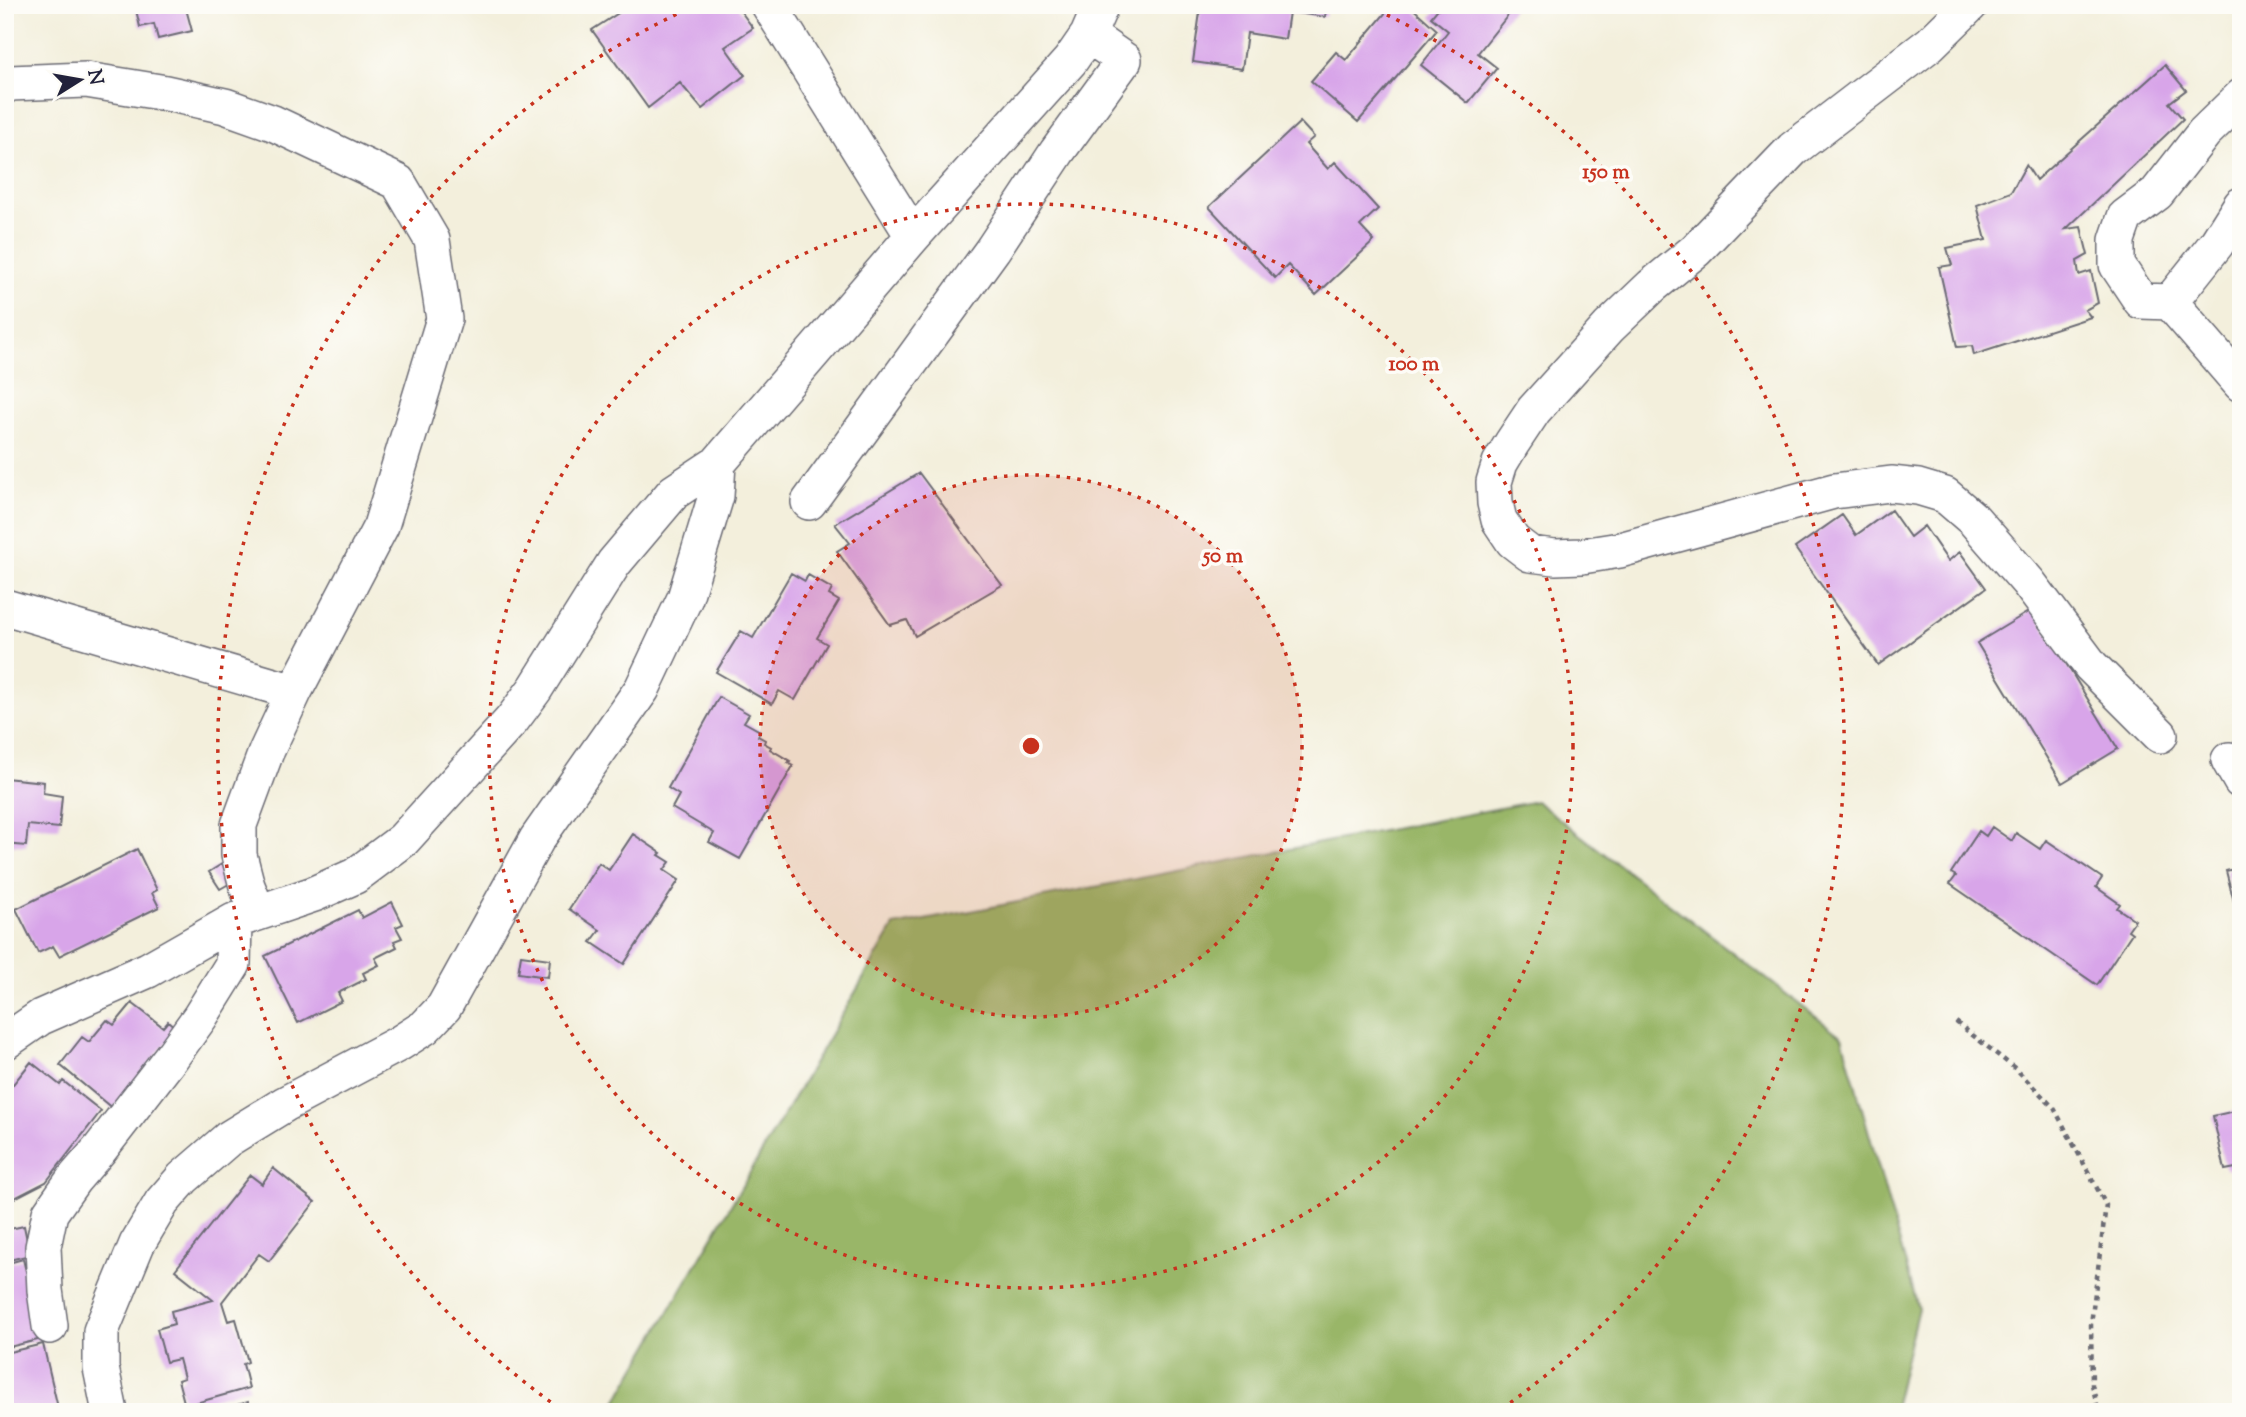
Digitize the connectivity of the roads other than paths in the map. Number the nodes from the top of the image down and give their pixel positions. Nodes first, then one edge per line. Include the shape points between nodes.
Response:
1 (769, 5) edge
2 (1970, 5) edge
3 (1094, 20) edge
4 (5, 86) edge
5 (2241, 97) edge
6 (2241, 205) edge
7 (913, 236) junction
8 (2170, 302) junction
9 (2241, 384) edge
10 (718, 463) junction
11 (809, 502) dead end
12 (5, 607) edge
13 (294, 692) junction
14 (2160, 735) dead end
15 (2241, 766) edge
16 (2241, 781) edge
17 (246, 917) junction
18 (5, 1042) edge
19 (50, 1326) dead end
20 (110, 1412) edge

1 - 7 street
2 - 14 street via 1930,44 1793,149 1564,376 1534,410 1500,463 1494,482 1499,520 1513,541 1530,554 1582,556 1620,550 1834,491 1891,484 1945,495 1974,520 2028,582 2091,666
3 - 7 street via 1070,61
3 - 11 street via 1124,60
4 - 13 street via 86,80 225,106 273,123 398,183 432,240 444,319 425,383 381,526
5 - 8 street via 2204,133 2157,193 2124,218 2117,240 2117,265 2141,301
6 - 8 street
7 - 10 street
8 - 9 street
10 - 17 street via 674,492 614,563 512,720 403,840 355,876
10 - 20 street via 716,496 685,598 642,689 537,839 444,1007 400,1043 228,1139 162,1202 137,1244 102,1331 102,1368
12 - 13 street
13 - 17 street via 239,825
15 - 16 street via 2229,760
17 - 18 street via 148,970 41,1017
17 - 19 street via 233,964 200,1017 50,1213 43,1247

